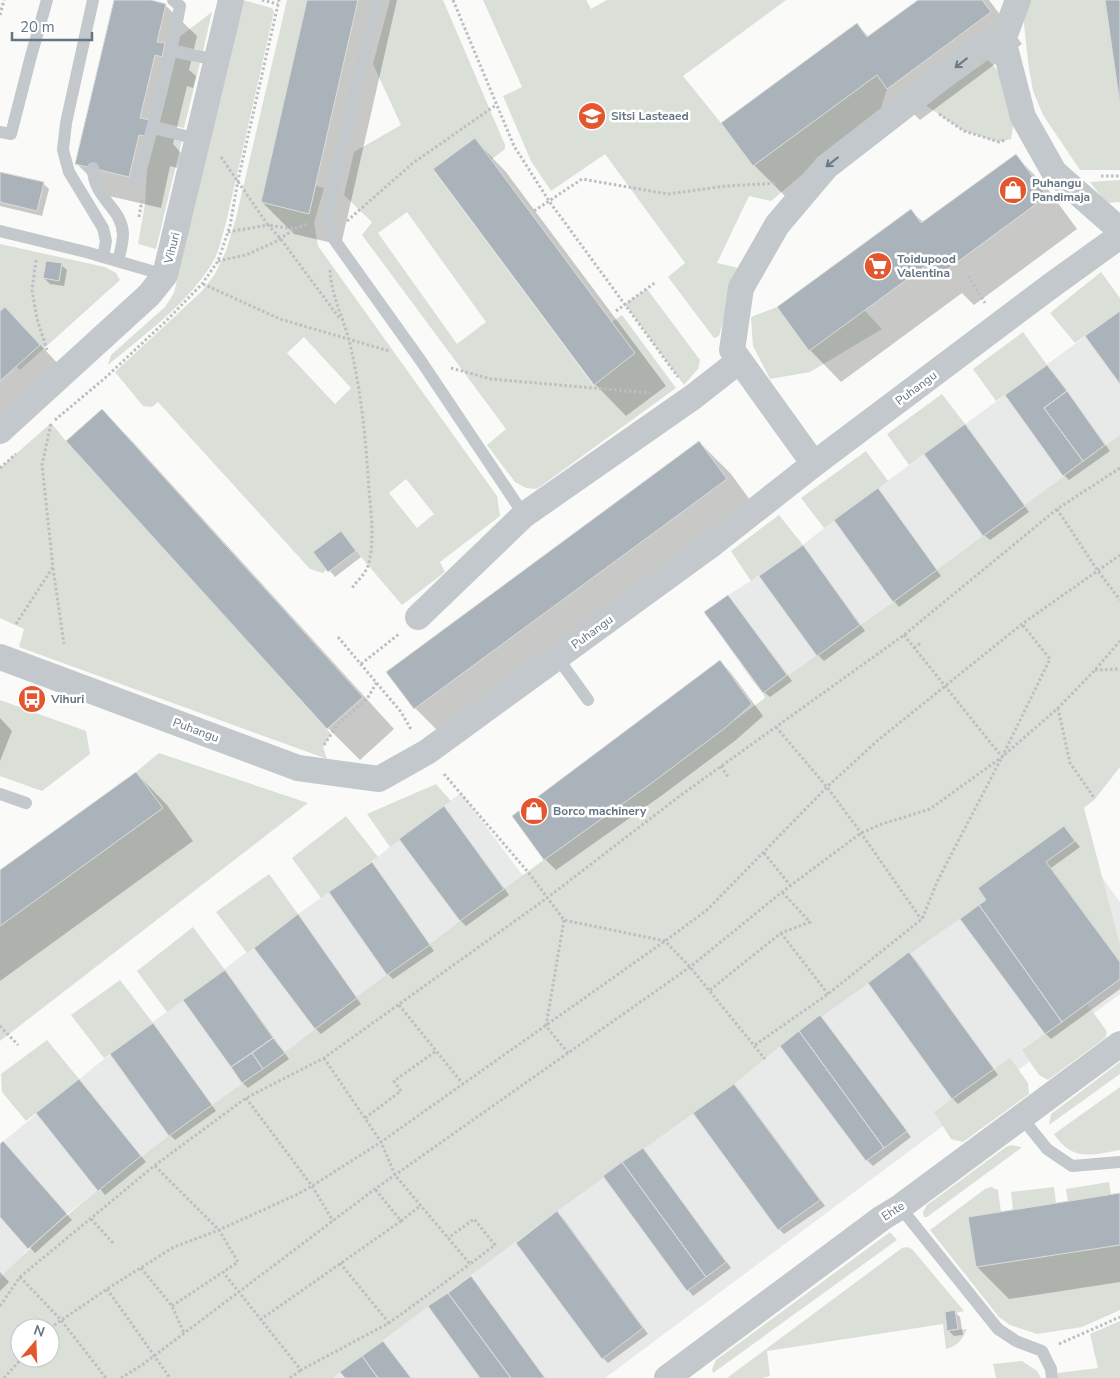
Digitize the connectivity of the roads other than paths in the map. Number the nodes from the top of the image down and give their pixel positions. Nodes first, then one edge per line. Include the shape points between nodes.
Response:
1 (47, 0) edge
2 (93, 0) edge
3 (173, 0) edge
4 (231, 0) edge
5 (377, 0) edge
6 (1018, 0) edge
7 (1003, 40) junction
8 (172, 51) junction
9 (217, 60) junction
10 (153, 128) junction
11 (0, 132) edge
12 (198, 139) junction
13 (93, 168) dead end
14 (138, 183) dead end
15 (1120, 230) edge
16 (0, 231) edge
17 (1120, 236) edge
18 (103, 257) junction
19 (118, 261) junction
20 (165, 275) junction
21 (740, 361) junction
22 (0, 431) edge
23 (814, 464) junction
24 (524, 515) junction
25 (418, 618) road end
26 (0, 657) edge
27 (557, 657) junction
28 (588, 700) dead end
29 (0, 794) edge
30 (26, 803) dead end
31 (1120, 1044) edge
32 (1022, 1118) junction
33 (1120, 1162) edge
34 (900, 1208) junction
35 (667, 1378) edge
36 (1052, 1378) edge

1 - 11 lane via 11,134
2 - 18 lane via 63,150 69,172 104,228
3 - 8 lane via 180,6
4 - 9 street, Vihuri
5 - 24 lane via 326,218 331,234
6 - 7 street
7 - 15 street via 1023,117 1054,172
7 -> 21 street via 982,46 826,167 777,224 741,288 732,350
8 - 9 lane
8 - 10 lane
9 - 12 street, Vihuri
10 - 12 lane
10 - 14 lane
12 - 20 street, Vihuri
13 - 19 lane via 96,187 120,218 123,234
16 - 18 lane
17 - 23 street, Puhangu
18 - 19 lane
19 - 20 lane
20 - 22 street, Vihuri via 149,295
21 - 23 street
21 - 24 street via 693,398
23 - 27 street, Puhangu via 711,545
24 - 25 street
26 - 27 street, Puhangu via 298,768 379,780 427,752
27 - 28 lane
29 - 30 lane
31 - 32 street, Ehte
32 - 33 lane via 1048,1149 1072,1166
32 - 34 street, Ehte
34 - 35 street, Ehte
34 - 36 lane via 998,1329 1016,1341 1042,1351

